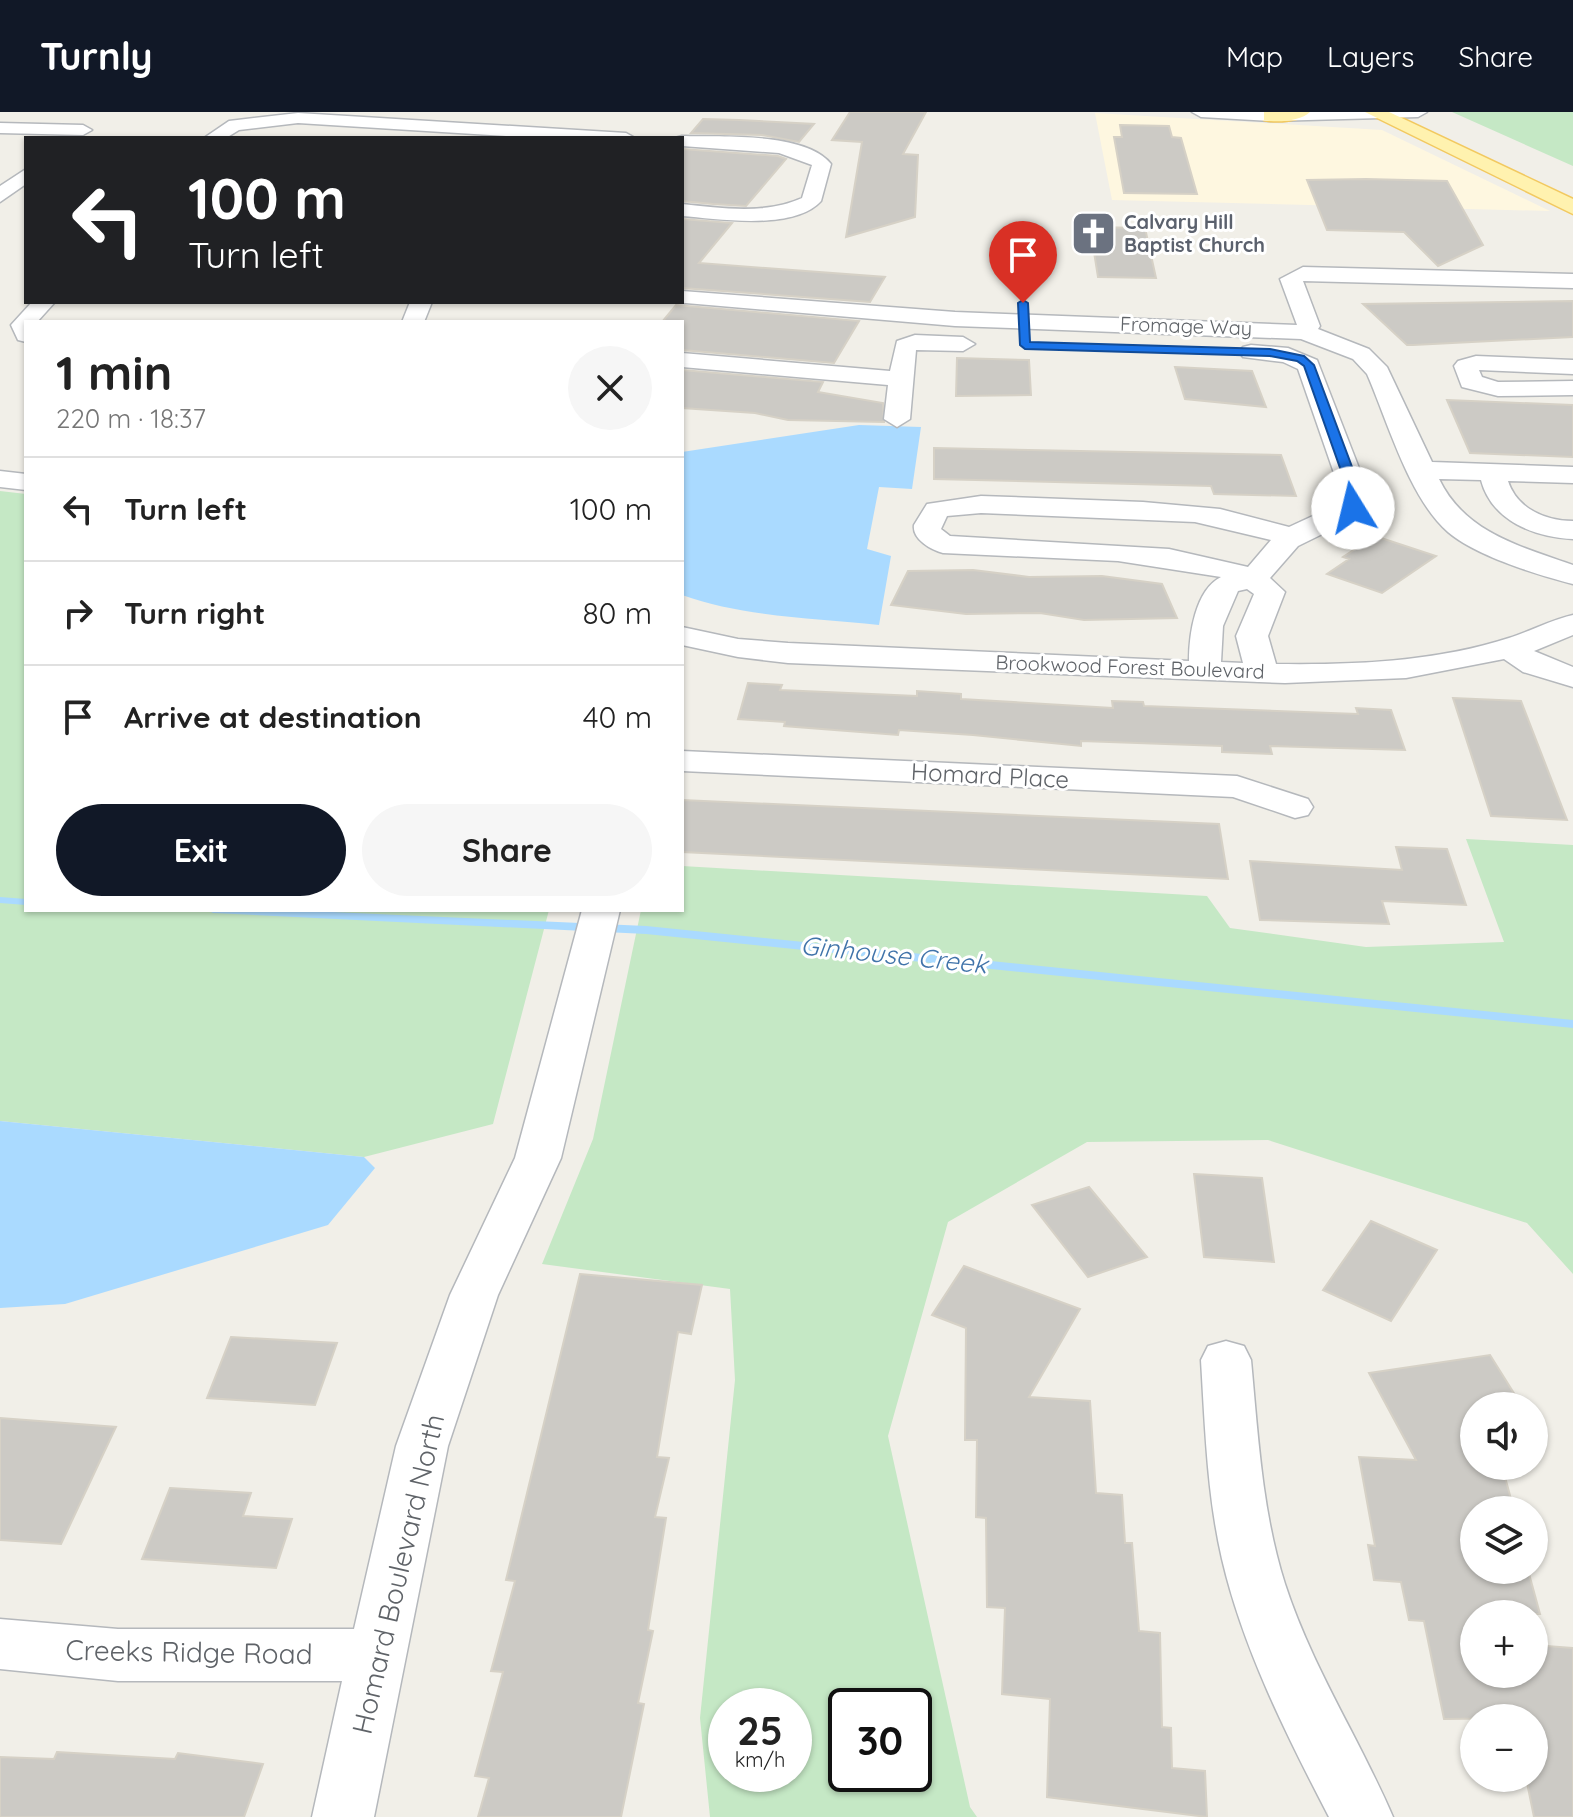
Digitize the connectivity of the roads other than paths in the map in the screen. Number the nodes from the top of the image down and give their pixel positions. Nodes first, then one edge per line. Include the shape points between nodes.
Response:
1 (533, 112) edge
2 (1201, 112) edge
3 (1301, 112) edge
4 (1375, 113) edge
5 (1425, 113) edge
6 (1271, 116) junction
7 (0, 128) edge
8 (84, 130) edge
9 (518, 135) edge
10 (216, 136) edge
11 (554, 136) edge
12 (684, 141) edge
13 (24, 177) edge
14 (0, 196) edge
15 (1573, 207) edge
16 (684, 210) edge
17 (1573, 281) edge
18 (684, 298) edge
19 (42, 304) edge
20 (27, 320) edge
21 (1024, 323) junction
22 (1304, 332) junction
23 (684, 360) edge
24 (1573, 367) edge
25 (901, 379) junction
26 (1573, 388) edge
27 (897, 419) dead end
28 (1422, 470) junction
29 (1573, 475) edge
30 (0, 479) edge
31 (24, 482) edge
32 (1496, 482) junction
33 (1573, 530) edge
34 (1291, 537) junction
35 (1573, 575) edge
36 (1256, 577) junction
37 (1212, 610) junction
38 (1258, 617) junction
39 (1573, 624) edge
40 (688, 647) edge
41 (1509, 648) junction
42 (1206, 671) junction
43 (1262, 672) junction
44 (1573, 677) edge
45 (684, 761) edge
46 (1295, 807) dead end
47 (598, 921) edge
48 (1226, 1360) dead end
49 (0, 1644) edge
50 (378, 1655) junction
51 (343, 1817) edge
52 (1362, 1817) edge

1 - 9 street
2 - 6 street
3 - 6 main road
4 - 5 street
4 - 6 street
4 - 15 main road
7 - 8 street
9 - 10 street via 270,119 235,125
9 - 11 street
12 - 16 street via 778,147 814,154 822,164 811,201 801,207 756,215
13 - 14 street
17 - 22 street via 1303,273 1291,279 1307,315
18 - 21 street, Fromage Way
19 - 20 street
21 - 22 street, Fromage Way
21 - 25 street via 905,346
21 - 34 street via 1270,352 1309,365 1357,499 1353,508
22 - 28 street, Fromage Way via 1361,354 1378,372
23 - 25 street
24 - 26 street via 1466,366 1471,382 1498,389
25 - 27 street
28 - 32 street
28 - 35 street, Fromage Way via 1436,501 1459,527 1495,547
29 - 32 street
30 - 31 street
32 - 33 street via 1511,509 1538,523
34 - 36 street via 1276,547
34 - 36 street via 1197,514 964,504 939,508 929,518 927,531 943,544 1163,557
36 - 37 street via 1227,585
36 - 38 street via 1270,592
37 - 38 street
37 - 42 street via 1203,643
38 - 43 street via 1252,636
39 - 41 street, Brookwood Forest Boulevard
40 - 42 street, Brookwood Forest Boulevard
41 - 43 street, Brookwood Forest Boulevard via 1410,666
41 - 44 street via 1534,665
42 - 43 street, Brookwood Forest Boulevard
45 - 46 street, Homard Place via 1237,787
47 - 50 street, Homard Boulevard North via 538,1158 474,1295 422,1446
48 - 52 street via 1234,1462 1256,1581 1309,1720
49 - 50 street, Creeks Ridge Road via 118,1655
50 - 51 street, Homard Boulevard North

